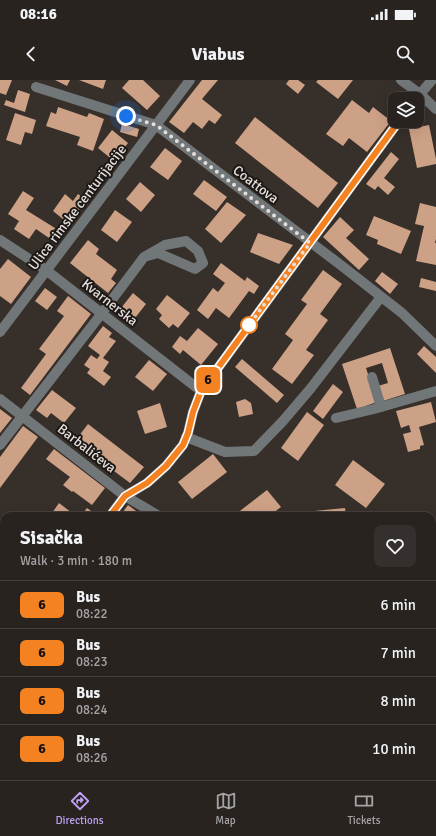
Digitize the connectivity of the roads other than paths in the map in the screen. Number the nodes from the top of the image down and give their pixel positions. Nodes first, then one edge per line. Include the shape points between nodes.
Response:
1 (190, 80) edge
2 (401, 80) edge
3 (432, 80) edge
4 (36, 87) dead end
5 (413, 92) edge
6 (422, 92) edge
7 (424, 101) edge
8 (436, 109) edge
9 (156, 125) junction
10 (394, 128) edge
11 (0, 240) edge
12 (310, 243) junction
13 (144, 257) junction
14 (46, 270) junction
15 (381, 297) junction
16 (102, 313) junction
17 (0, 332) edge
18 (436, 346) edge
19 (372, 377) dead end
20 (201, 391) junction
21 (436, 391) edge
22 (0, 399) edge
23 (381, 407) junction
24 (23, 416) junction
25 (336, 418) dead end
26 (186, 437) junction
27 (0, 445) edge
28 (125, 496) junction
29 (113, 512) edge
30 (152, 512) edge

1 - 9 street, Ulica rimske centurijacije
2 - 5 street
3 - 6 street
4 - 9 street, Coattova
7 - 8 street
9 - 12 street, Coattova
9 - 14 street, Ulica rimske centurijacije
10 - 12 street
11 - 14 street, Kvarnerska
12 - 15 street, Coattova
12 - 20 street
13 - 13 street via 165,245 186,241 198,251 203,263 195,269 158,253
13 - 16 street
14 - 16 street, Kvarnerska
14 - 17 street, Ulica rimske centurijacije
15 - 18 street, Coattova via 402,313
15 - 26 street via 312,388 254,451 225,452
16 - 20 street, Kvarnerska
16 - 24 street
19 - 23 street
20 - 26 street
21 - 23 street
22 - 24 street, Barbalićeva
23 - 25 street
24 - 27 street
24 - 28 street, Barbalićeva
26 - 28 street via 183,445 166,466 147,483
28 - 29 street
28 - 30 street, Barbalićeva

